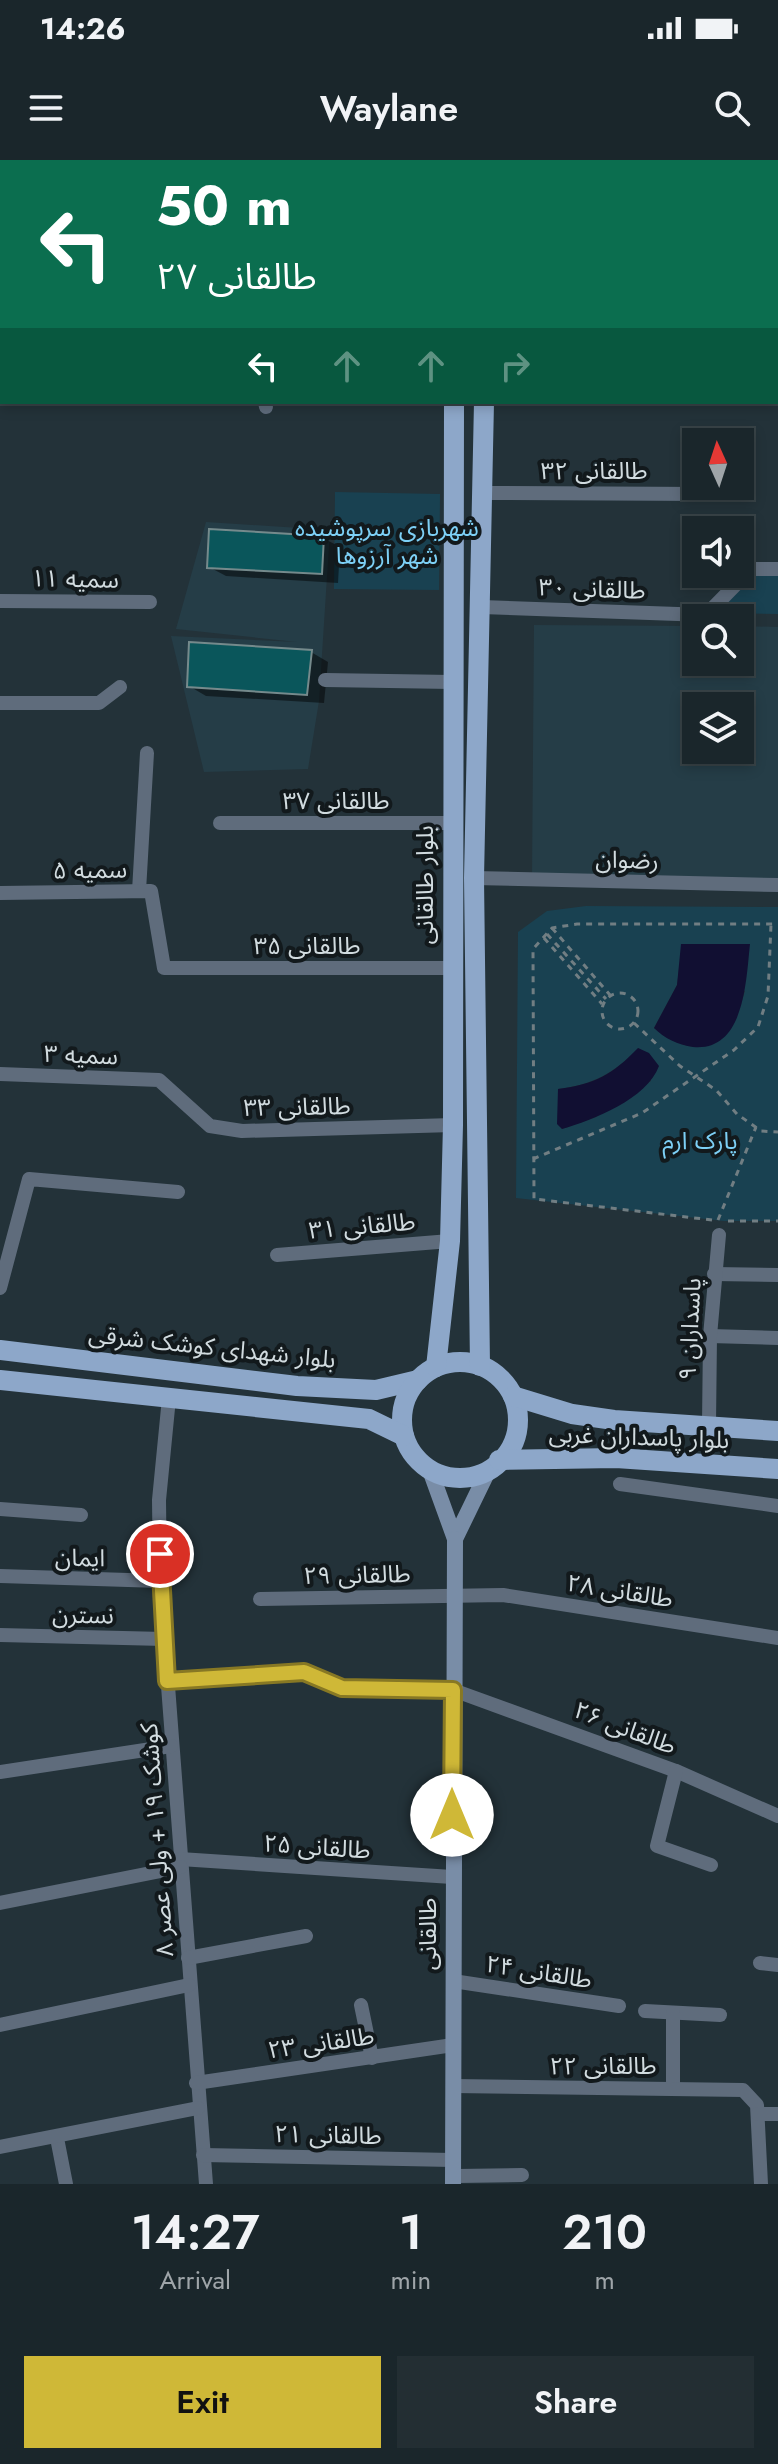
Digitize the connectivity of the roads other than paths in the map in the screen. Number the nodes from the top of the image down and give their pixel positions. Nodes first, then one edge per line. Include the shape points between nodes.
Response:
1 (454, 404) edge
2 (484, 404) edge
3 (483, 493) junction
4 (682, 494) edge
5 (778, 569) edge
6 (0, 601) edge
7 (150, 602) dead end
8 (482, 607) junction
9 (325, 680) dead end
10 (452, 682) junction
11 (120, 687) dead end
12 (0, 703) edge
13 (147, 753) dead end
14 (220, 823) dead end
15 (452, 823) junction
16 (474, 878) junction
17 (778, 885) edge
18 (139, 891) junction
19 (0, 893) edge
20 (164, 968) joint
21 (451, 968) junction
22 (0, 1074) edge
23 (159, 1080) joint
24 (453, 1125) junction
25 (178, 1192) dead end
26 (718, 1228) road end
27 (0, 1231) edge
28 (16, 1233) junction
29 (450, 1241) junction
30 (277, 1255) dead end
31 (714, 1274) junction
32 (778, 1275) edge
33 (0, 1288) edge
34 (710, 1336) junction
35 (778, 1338) edge
36 (0, 1350) edge
37 (79, 1358) junction
38 (480, 1366) junction
39 (436, 1367) junction
40 (0, 1380) edge
41 (418, 1380) junction
42 (75, 1388) junction
43 (513, 1396) junction
44 (169, 1398) junction
45 (709, 1424) junction
46 (778, 1431) edge
47 (404, 1436) junction
48 (494, 1466) junction
49 (778, 1469) edge
50 (430, 1470) junction
51 (620, 1484) dead end
52 (778, 1506) edge
53 (0, 1509) edge
54 (81, 1515) dead end
55 (455, 1539) junction
56 (0, 1576) edge
57 (160, 1581) junction
58 (455, 1595) junction
59 (260, 1599) dead end
60 (0, 1635) edge
61 (778, 1638) edge
62 (164, 1639) junction
63 (167, 1681) junction
64 (453, 1690) junction
65 (171, 1746) junction
66 (676, 1771) junction
67 (0, 1772) edge
68 (778, 1816) edge
69 (180, 1863) junction
70 (711, 1865) dead end
71 (452, 1877) junction
72 (0, 1903) edge
73 (306, 1936) dead end
74 (188, 1958) junction
75 (760, 1963) dead end
76 (778, 1965) edge
77 (453, 1981) junction
78 (189, 1985) junction
79 (361, 2005) dead end
80 (619, 2006) dead end
81 (645, 2011) dead end
82 (673, 2013) junction
83 (720, 2015) dead end
84 (0, 2025) edge
85 (453, 2045) junction
86 (372, 2058) junction
87 (196, 2083) junction
88 (453, 2086) junction
89 (673, 2088) junction
90 (198, 2108) junction
91 (758, 2114) junction
92 (778, 2114) edge
93 (57, 2138) junction
94 (0, 2147) edge
95 (203, 2155) junction
96 (455, 2175) edge
97 (522, 2175) dead end
98 (66, 2184) edge
99 (206, 2184) edge
100 (761, 2184) edge

1 - 10 main road, بلوار طالقانی
2 - 3 main road, بلوار طالقانی
3 - 4 street, طالقانی ۳۲
3 - 8 main road, بلوار طالقانی
5 - 8 street, طالقانی ۳۰ via 751,569 706,615
6 - 7 street, سمیه ۱۱
8 - 16 main road, بلوار طالقانی
9 - 10 street
10 - 15 main road, بلوار طالقانی
11 - 12 street via 99,703
13 - 18 street
14 - 15 street, طالقانی ۳۷
15 - 21 main road, بلوار طالقانی
16 - 17 street, رضوان
16 - 38 main road, بلوار طالقانی
18 - 19 street, سمیه ۵
18 - 20 street, سمیه ۵ via 151,891
20 - 21 street, طالقانی ۳۵
21 - 24 main road, بلوار طالقانی
22 - 23 street, سمیه ۳
23 - 24 street, طالقانی ۳۳ via 210,1126 232,1130
24 - 29 main road, بلوار طالقانی
25 - 28 street via 29,1179
26 - 31 street, پاسداران ۹
27 - 28 street
28 - 33 street
29 - 30 street, طالقانی ۳۱
29 - 39 main road, بلوار طالقانی
31 - 32 street
31 - 34 street, پاسداران ۹
34 - 35 street
34 - 45 street, پاسداران ۹
36 - 37 main road, بلوار شهدای کوشک شرقی
37 - 41 main road, بلوار شهدای کوشک شرقی via 297,1386 376,1390
37 - 42 main road
38 - 39 main road via 458,1362
38 - 43 main road via 505,1383
39 - 41 main road
40 - 42 main road
41 - 47 main road via 405,1400
42 - 44 main road
43 - 45 main road, بلوار پاسداران غربی via 614,1420
43 - 48 main road via 517,1430 509,1451
44 - 47 main road via 369,1419
44 - 57 street, کوشک ۱۹ + ولی عصر ۸ via 159,1500
45 - 46 main road, بلوار پاسداران غربی
47 - 50 main road
48 - 49 main road, بلوار پاسداران غربی via 616,1458
48 - 50 main road via 466,1478
48 - 55 main road
50 - 55 main road
51 - 52 street
53 - 54 street
55 - 58 main road, طالقانی
56 - 57 street, ایمان
57 - 62 street, کوشک ۱۹ + ولی عصر ۸
58 - 59 street, طالقانی ۲۹
58 - 61 street, طالقانی ۲۸ via 503,1595
58 - 64 main road, طالقانی
60 - 62 street, نسترن
62 - 63 street, کوشک ۱۹ + ولی عصر ۸
63 - 64 street, طالقانی ۲۶ via 304,1672 342,1688
63 - 65 street, کوشک ۱۹ + ولی عصر ۸
64 - 66 street, طالقانی ۲۶
64 - 71 main road, طالقانی
65 - 67 street
65 - 69 street, کوشک ۱۹ + ولی عصر ۸
66 - 68 street, طالقانی ۲۶
66 - 70 street via 657,1846
69 - 71 street, طالقانی ۲۵
69 - 72 street, طالقانی ۲۵
69 - 74 street, کوشک ۱۹ + ولی عصر ۸
71 - 77 main road, طالقانی
73 - 74 street
74 - 78 street, کوشک ۱۹ + ولی عصر ۸
75 - 76 street
77 - 80 street, طالقانی ۲۴
77 - 85 main road, طالقانی
78 - 84 street
78 - 87 street, کوشک ۱۹ + ولی عصر ۸
79 - 86 street
81 - 82 street
82 - 83 street
82 - 89 street
85 - 86 street, طالقانی ۲۳
85 - 88 main road, طالقانی
86 - 87 street, طالقانی ۲۳
87 - 90 street, کوشک ۱۹ + ولی عصر ۸
88 - 89 street, طالقانی ۲۲
88 - 96 main road, طالقانی
89 - 91 street, طالقانی ۲۲ via 726,2087 751,2095
90 - 93 street
90 - 95 street, کوشک ۱۹ + ولی عصر ۸
91 - 92 street
91 - 100 street
93 - 94 street
93 - 98 street
95 - 96 street, طالقانی ۲۱
95 - 99 street, کوشک ۱۹ + ولی عصر ۸
96 - 97 street, طالقانی ۲۱

